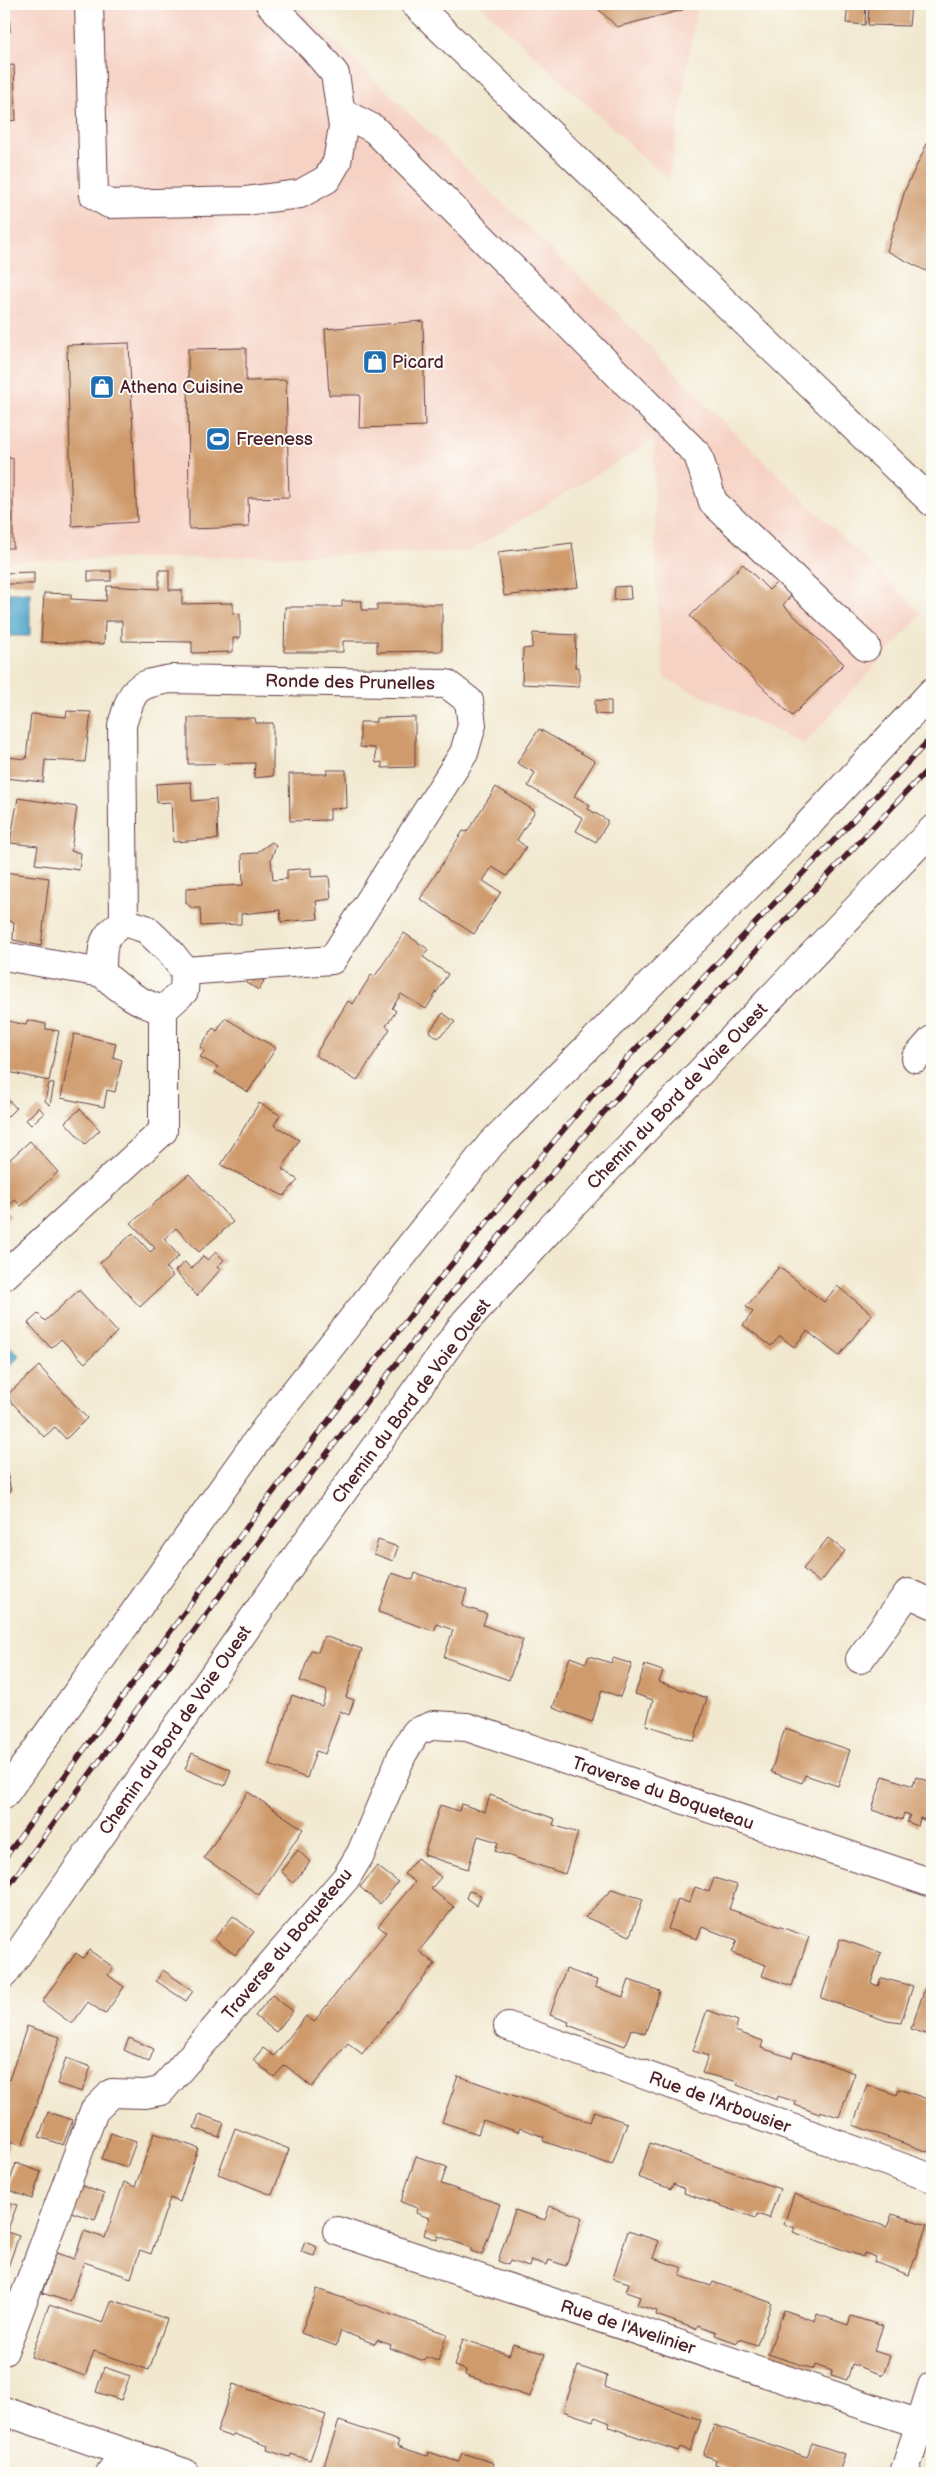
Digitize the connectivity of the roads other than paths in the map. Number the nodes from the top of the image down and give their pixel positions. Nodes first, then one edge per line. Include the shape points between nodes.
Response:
1 (89, 4) edge
2 (270, 4) edge
3 (415, 4) edge
4 (341, 112) junction
5 (932, 502) edge
6 (866, 647) dead end
7 (932, 692) edge
8 (930, 837) edge
9 (124, 922) junction
10 (4, 956) edge
11 (185, 970) junction
12 (102, 972) junction
13 (163, 1010) junction
14 (4, 1276) edge
15 (932, 1604) edge
16 (860, 1659) dead end
17 (4, 1796) edge
18 (932, 1883) edge
19 (4, 1974) edge
20 (508, 2026) dead end
21 (932, 2178) edge
22 (337, 2231) dead end
23 (4, 2351) edge
24 (932, 2386) edge
25 (4, 2411) edge
26 (920, 2424) junction
27 (117, 2463) edge
28 (184, 2473) edge
29 (904, 2473) edge

1 - 4 street via 94,194 109,204 246,201 300,194 328,178 337,162 343,127
2 - 4 street via 335,74
3 - 5 street
4 - 6 street via 374,129 698,455 713,502
7 - 17 street via 790,844 491,1144 266,1428
8 - 19 street, Chemin du Bord de Voie Ouest via 550,1228 465,1322
9 - 11 street via 146,929
9 - 11 street, Ronde des Prunelles via 122,725 131,696 145,683 171,679 447,684 469,701 472,725 464,753 332,960
9 - 12 street via 110,931 102,946
10 - 12 street
11 - 13 street via 184,991
12 - 13 street via 123,992
13 - 14 street via 163,1132
15 - 16 street via 908,1593
18 - 23 street, Traverse du Boqueteau via 466,1727 434,1724 416,1732 402,1756 361,1853 346,1878 161,2091 112,2093 94,2111
20 - 21 street, Rue de l'Arbousier
22 - 26 street, Rue de l'Avelinier
24 - 26 street
25 - 27 street
26 - 29 street
27 - 28 street

